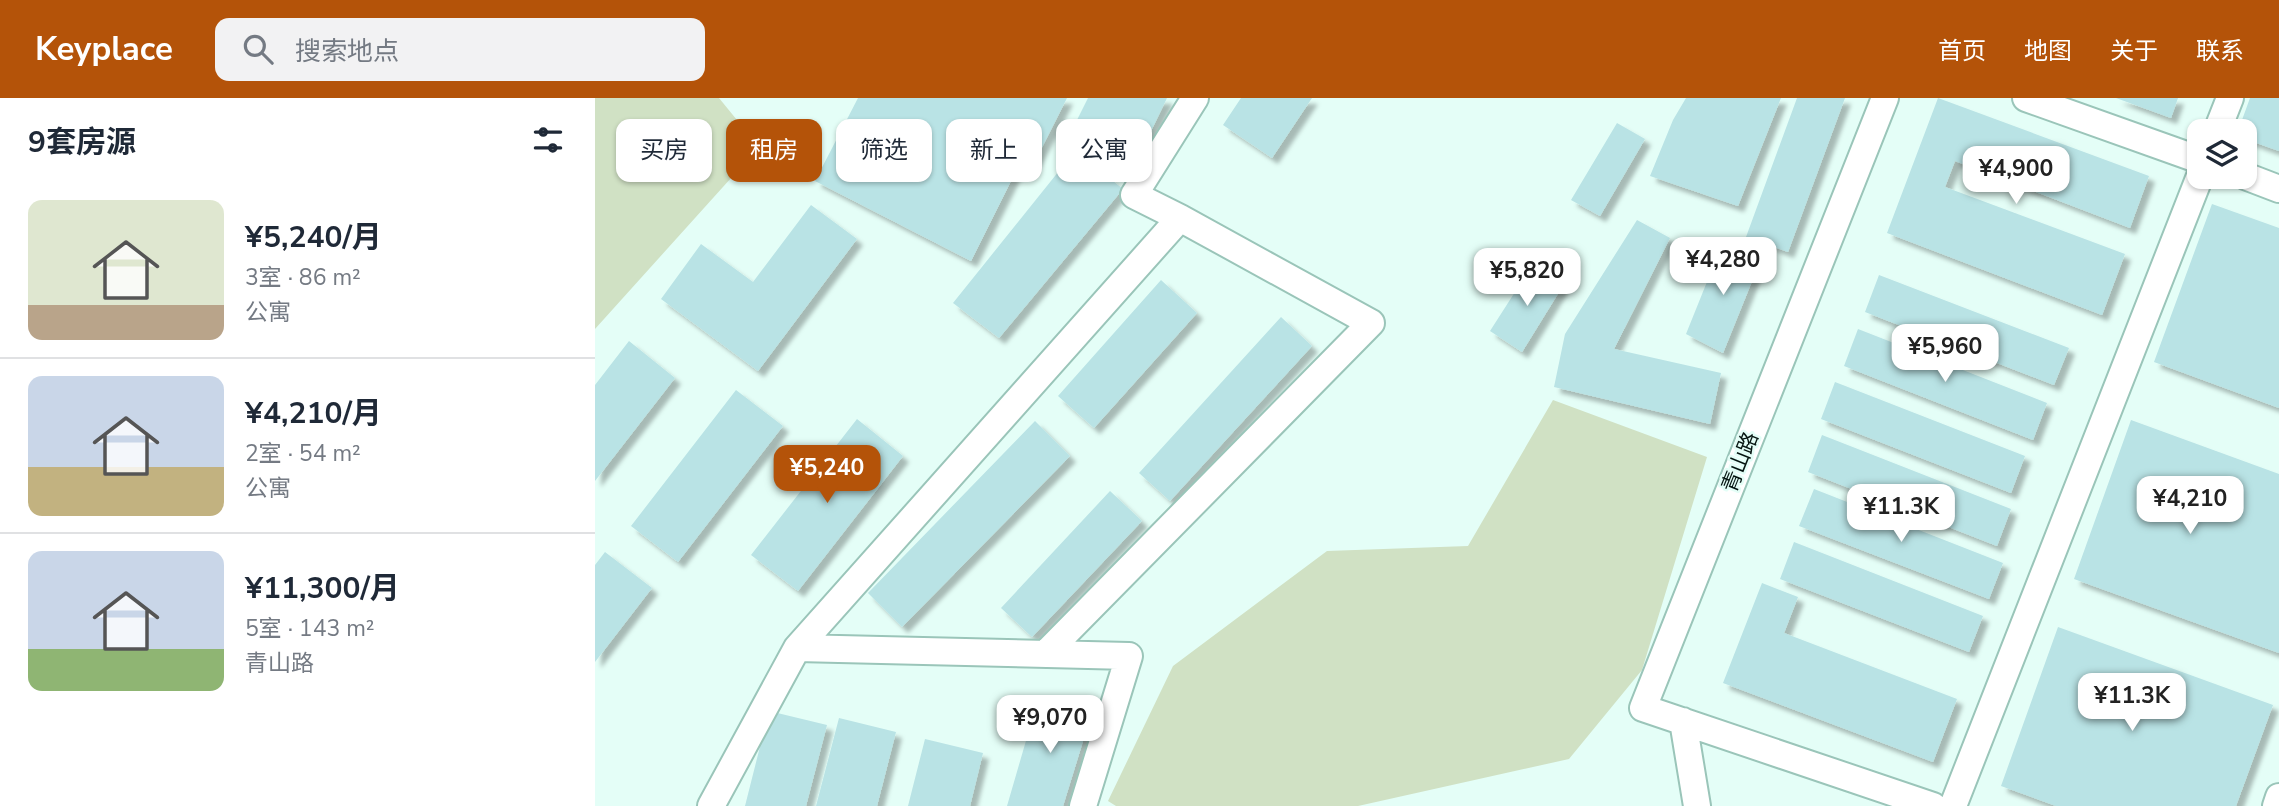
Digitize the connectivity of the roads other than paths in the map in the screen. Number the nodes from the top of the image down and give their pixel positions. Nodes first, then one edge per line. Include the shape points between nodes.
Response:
1 (1195, 98) edge
2 (1885, 98) edge
3 (2026, 98) edge
4 (2230, 98) edge
5 (2222, 119) edge
6 (2187, 155) edge
7 (2257, 180) edge
8 (2279, 188) edge
9 (2195, 189) edge
10 (1181, 218) junction
11 (797, 648) junction
12 (1045, 654) junction
13 (1683, 721) junction
14 (2279, 797) edge
15 (711, 806) edge
16 (1083, 806) edge
17 (1697, 806) edge
18 (1933, 806) edge
19 (1953, 806) edge
20 (2276, 806) edge

1 - 10 street via 1134,195
2 - 13 street, 青山路 via 1643,708
3 - 6 street
4 - 5 street
7 - 8 street
9 - 19 street
10 - 11 street
10 - 12 street via 1371,323
11 - 12 street
11 - 15 street
12 - 16 street via 1129,656
13 - 17 street
13 - 18 street
14 - 20 street

